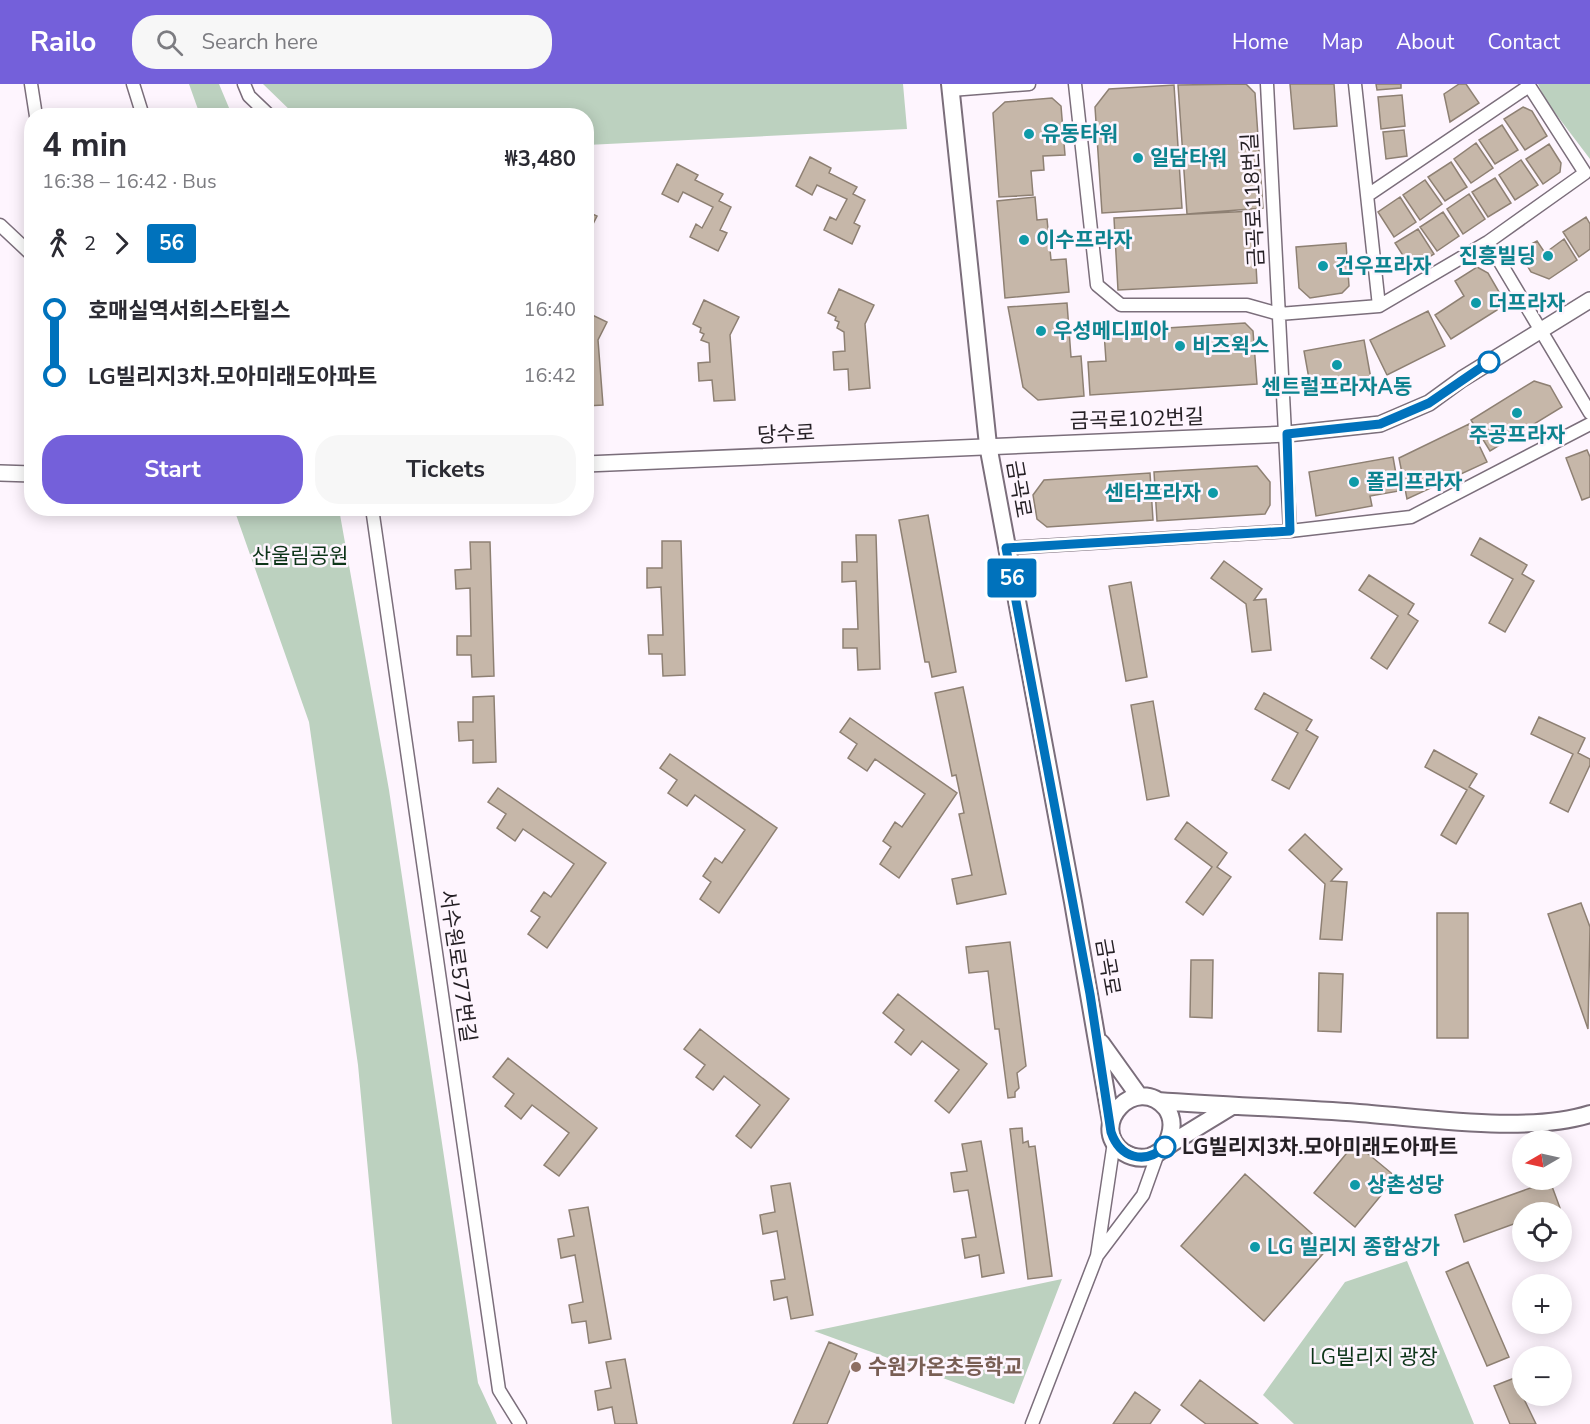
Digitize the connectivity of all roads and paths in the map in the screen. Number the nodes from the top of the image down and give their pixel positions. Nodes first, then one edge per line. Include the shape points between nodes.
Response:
1 (31, 84) edge
2 (133, 84) edge
3 (244, 84) edge
4 (1029, 84) edge
5 (1075, 84) edge
6 (1267, 84) edge
7 (1355, 84) edge
8 (1529, 85) edge
9 (951, 87) edge
10 (35, 108) edge
11 (140, 108) edge
12 (262, 108) edge
13 (1368, 195) junction
14 (0, 225) edge
15 (1488, 242) junction
16 (24, 248) edge
17 (1590, 300) edge
18 (1379, 306) junction
19 (1279, 314) junction
20 (1541, 328) junction
21 (1590, 413) edge
22 (1590, 424) edge
23 (1287, 434) junction
24 (988, 446) junction
25 (594, 464) edge
26 (0, 473) edge
27 (24, 474) edge
28 (373, 516) edge
29 (1290, 531) junction
30 (1006, 548) junction
31 (1098, 1040) junction
32 (1139, 1096) junction
33 (1158, 1101) junction
34 (1232, 1106) junction
35 (1590, 1114) edge
36 (1111, 1122) junction
37 (1114, 1142) junction
38 (1162, 1150) junction
39 (1097, 1256) junction
40 (520, 1424) edge
41 (1032, 1424) edge

1 - 10 street
2 - 11 street
3 - 12 street via 249,96
4 - 9 street
5 - 19 street via 1097,285 1121,305 1247,305
6 - 19 street, 금곡로118번길
7 - 13 street
8 - 13 street
8 - 15 street via 1585,173
9 - 24 main road, 금곡로
13 - 18 street
14 - 16 street
15 - 18 street
15 - 20 street
17 - 20 street, 금곡로102번길
18 - 19 street
19 - 23 street
20 - 21 street
20 - 23 street, 금곡로102번길 via 1429,403 1380,424
22 - 29 street via 1411,518
23 - 24 street, 금곡로102번길
23 - 29 street
24 - 25 street, 당수로
24 - 30 main road, 금곡로
26 - 27 street
28 - 40 street, 서수원로577번길 via 499,1390
29 - 30 street
30 - 31 main road, 금곡로
31 - 32 main road, 금곡로
31 - 36 main road, 금곡로
32 - 33 main road
32 - 36 main road via 1120,1104
33 - 34 main road
33 - 38 main road via 1168,1110 1172,1122 1171,1135
34 - 35 main road via 1498,1124 1575,1119
34 - 38 main road
36 - 37 main road
37 - 38 main road via 1129,1156 1149,1157
37 - 39 street
38 - 39 street via 1143,1195
39 - 41 street

